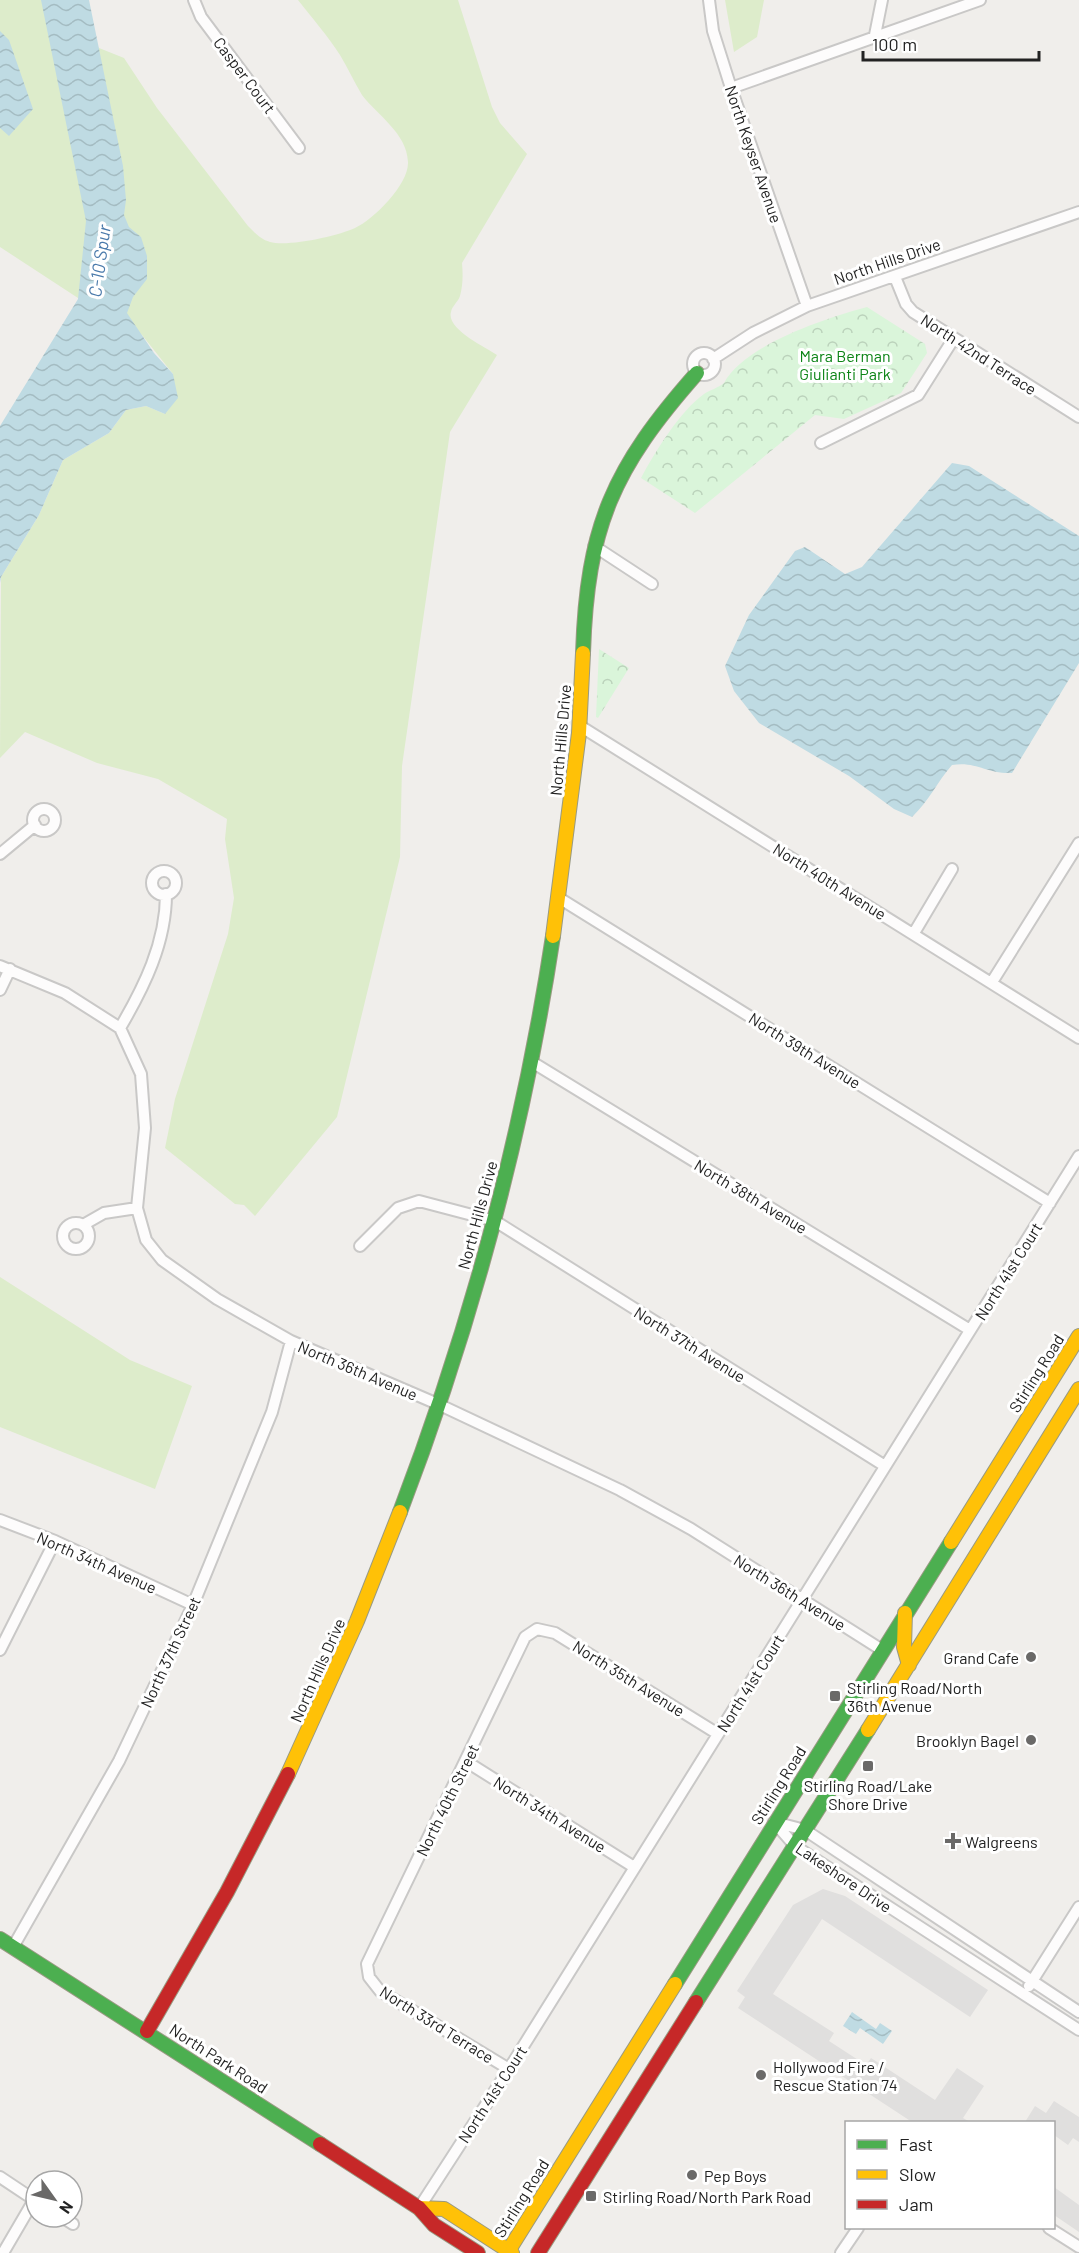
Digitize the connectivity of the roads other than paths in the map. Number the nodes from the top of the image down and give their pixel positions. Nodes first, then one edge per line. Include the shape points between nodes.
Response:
1 (195, 0) edge
2 (709, 0) edge
3 (882, 0) edge
4 (980, 0) edge
5 (875, 35) junction
6 (731, 88) junction
7 (299, 148) dead end
8 (1079, 212) edge
9 (895, 277) junction
10 (807, 306) junction
11 (954, 338) junction
12 (713, 358) junction
13 (697, 373) junction
14 (1079, 417) edge
15 (821, 443) dead end
16 (594, 546) junction
17 (652, 584) dead end
18 (580, 726) junction
19 (34, 825) dead end
20 (1079, 843) edge
21 (0, 854) edge
22 (952, 868) dead end
23 (166, 894) dead end
24 (559, 898) junction
25 (914, 933) junction
26 (5, 967) edge
27 (992, 982) junction
28 (0, 990) edge
29 (120, 1029) junction
30 (1079, 1038) edge
31 (532, 1062) junction
32 (1079, 1156) edge
33 (1050, 1203) junction
34 (137, 1208) junction
35 (495, 1221) junction
36 (83, 1225) dead end
37 (360, 1246) dead end
38 (970, 1330) junction
39 (1079, 1336) edge
40 (291, 1341) junction
41 (1079, 1389) edge
42 (440, 1405) junction
43 (885, 1466) junction
44 (0, 1520) edge
45 (56, 1541) junction
46 (802, 1599) junction
47 (193, 1605) junction
48 (905, 1612) junction
49 (537, 1629) joint
50 (0, 1650) edge
51 (882, 1650) junction
52 (909, 1665) junction
53 (718, 1734) junction
54 (467, 1762) junction
55 (774, 1822) junction
56 (806, 1830) junction
57 (795, 1846) junction
58 (634, 1867) junction
59 (1079, 1907) edge
60 (0, 1939) edge
61 (975, 1942) junction
62 (14, 1947) junction
63 (965, 1956) junction
64 (369, 1977) joint
65 (1033, 1980) junction
66 (1024, 1994) junction
67 (1079, 2012) edge
68 (1079, 2030) edge
69 (147, 2031) junction
70 (508, 2069) junction
71 (0, 2177) edge
72 (24, 2193) edge
73 (419, 2208) junction
74 (24, 2218) edge
75 (857, 2229) edge
76 (1051, 2229) edge
77 (1079, 2247) edge
78 (509, 2252) edge
79 (3, 2253) edge
80 (478, 2253) edge
81 (538, 2253) edge
82 (841, 2253) edge

1 - 7 street, Casper Court via 201,17
2 - 6 street, North Keyser Avenue via 713,31
3 - 5 street
4 - 5 street
5 - 6 street
6 - 10 street, North Keyser Avenue
8 - 9 street, North Hills Drive
9 - 10 street, North Hills Drive
9 - 11 street, North 42nd Terrace via 913,312
10 - 12 street, North Hills Drive
11 - 14 street, North 42nd Terrace
11 - 15 street via 918,395
12 - 13 street via 711,372
12 - 13 street via 704,353 697,355 693,364
13 - 16 street, North Hills Drive via 649,430 631,459 609,499
16 - 17 street
16 - 18 street, North Hills Drive via 586,597
18 - 24 street, North Hills Drive
18 - 25 street, North 40th Avenue
19 - 21 street
20 - 27 street
22 - 25 street
23 - 29 street via 166,921 143,990
24 - 31 street, North Hills Drive
24 - 33 street, North 39th Avenue
25 - 27 street, North 40th Avenue
26 - 28 street
26 - 29 street via 65,993
27 - 30 street, North 40th Avenue
29 - 34 street, North 36th Avenue via 141,1074 145,1128
31 - 35 street, North Hills Drive
31 - 38 street, North 38th Avenue
32 - 33 street, North 41st Court
33 - 38 street, North 41st Court
34 - 36 street via 104,1213
34 - 40 street, North 36th Avenue via 146,1240 162,1260 217,1299
35 - 37 street, North 37th Avenue via 419,1201 398,1208
35 - 42 street, North Hills Drive
35 - 43 street, North 37th Avenue
38 - 43 street, North 41st Court
39 - 48 street, Stirling Road
40 - 42 street, North 36th Avenue
40 - 47 street, North 37th Street via 272,1412
41 - 52 street
42 - 46 street, North 36th Avenue via 620,1490
42 - 69 street, North Hills Drive via 387,1549 298,1753 221,1904
43 - 46 street, North 41st Court
44 - 45 street, North 34th Avenue
45 - 47 street, North 34th Avenue
45 - 50 street
46 - 51 street, North 36th Avenue
46 - 53 street, North 41st Court
47 - 62 street, North 37th Street via 119,1761
48 - 51 street, Stirling Road
48 - 52 street via 904,1647
49 - 53 street, North 35th Avenue via 555,1633
49 - 54 street, North 40th Street via 525,1637
51 - 55 street, Stirling Road
52 - 56 street
53 - 58 street, North 41st Court
54 - 58 street, North 34th Avenue
54 - 64 street, North 40th Street via 367,1964
55 - 56 street, Lakeshore Drive
55 - 57 street, Lakeshore Drive
55 - 78 street, Stirling Road
56 - 57 street
56 - 61 street, Lakeshore Drive
57 - 63 street, Lakeshore Drive
57 - 81 street
58 - 70 street, North 41st Court
59 - 65 street
60 - 62 street, North Park Road
61 - 63 street
61 - 65 street, Lakeshore Drive
62 - 69 street, North Park Road
63 - 66 street, Lakeshore Drive
64 - 70 street, North 33rd Terrace via 380,1990
65 - 66 street
65 - 67 street, Lakeshore Drive
66 - 68 street, Lakeshore Drive
69 - 73 street, North Park Road
70 - 73 street, North 41st Court
71 - 72 street
73 - 78 street, North Park Road via 444,2209
73 - 80 street, North Park Road via 434,2224
74 - 79 street
75 - 82 street
76 - 77 street

